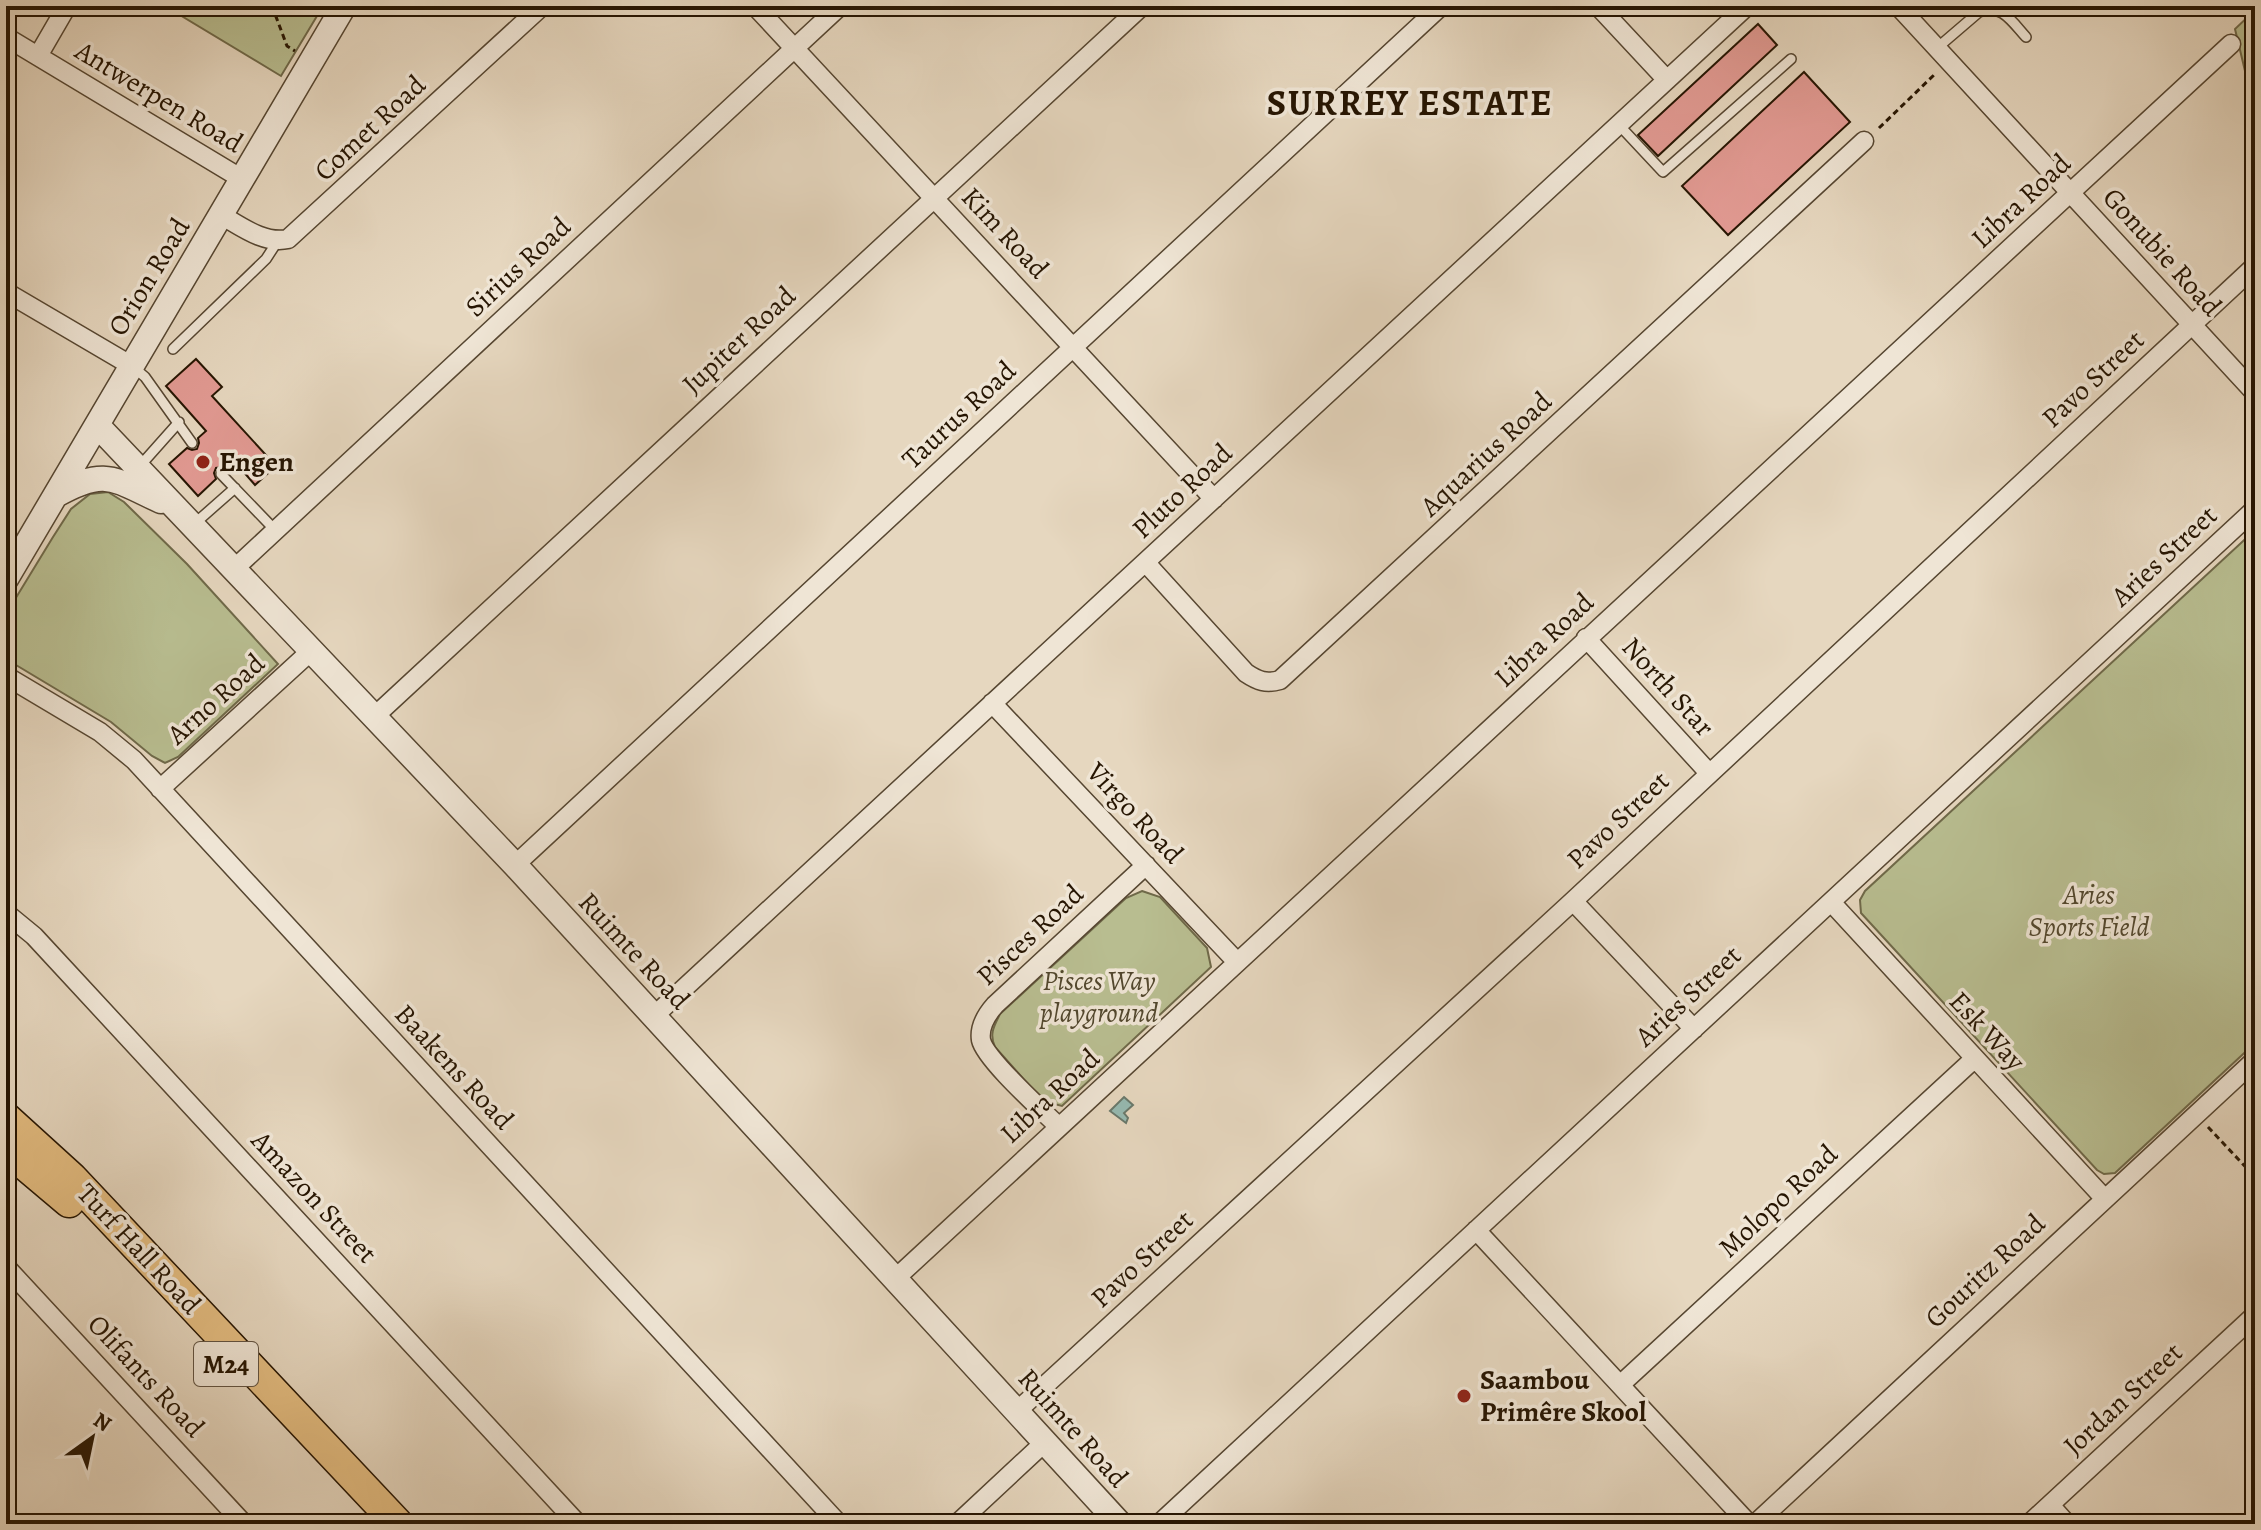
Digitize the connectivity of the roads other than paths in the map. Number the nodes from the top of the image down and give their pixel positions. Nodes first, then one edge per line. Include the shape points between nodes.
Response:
1 (67, 6) edge
2 (344, 6) edge
3 (542, 6) edge
4 (755, 6) edge
5 (840, 6) edge
6 (1142, 6) edge
7 (1441, 6) edge
8 (1598, 6) edge
9 (1747, 6) edge
10 (1898, 6) edge
11 (6, 37) edge
12 (2026, 37) dead end
13 (2231, 44) dead end
14 (794, 49) junction
15 (1943, 54) junction
16 (38, 56) junction
17 (1791, 59) dead end
18 (1667, 80) junction
19 (1619, 125) junction
20 (1864, 141) road end
21 (242, 179) junction
22 (2070, 194) junction
23 (934, 198) junction
24 (221, 215) junction
25 (277, 242) junction
26 (2255, 266) edge
27 (6, 292) edge
28 (2191, 327) junction
29 (1072, 348) junction
30 (173, 349) dead end
31 (132, 366) junction
32 (2255, 393) edge
33 (179, 422) junction
34 (97, 425) junction
35 (192, 443) dead end
36 (138, 468) junction
37 (221, 474) dead end
38 (235, 488) junction
39 (56, 495) junction
40 (1214, 499) junction
41 (2255, 509) edge
42 (185, 516) junction
43 (275, 530) junction
44 (13, 552) edge
45 (1146, 563) junction
46 (234, 569) junction
47 (6, 579) edge
48 (1586, 638) junction
49 (311, 651) junction
50 (6, 676) edge
51 (992, 703) junction
52 (375, 716) junction
53 (1709, 773) junction
54 (160, 789) junction
55 (515, 865) junction
56 (1146, 865) junction
57 (1573, 901) junction
58 (1831, 902) junction
59 (6, 913) edge
60 (1237, 962) junction
61 (654, 1016) junction
62 (1694, 1029) junction
63 (1974, 1059) junction
64 (2255, 1060) edge
65 (6, 1118) edge
66 (1058, 1126) junction
67 (6, 1149) edge
68 (2104, 1198) junction
69 (1476, 1230) junction
70 (6, 1267) edge
71 (896, 1278) junction
72 (2255, 1315) edge
73 (1620, 1385) junction
74 (1017, 1411) junction
75 (1045, 1442) junction
76 (2050, 1505) junction
77 (244, 1524) edge
78 (372, 1524) edge
79 (398, 1524) edge
80 (578, 1524) edge
81 (839, 1524) edge
82 (957, 1524) edge
83 (1120, 1524) edge
84 (1159, 1524) edge
85 (1752, 1524) edge
86 (2029, 1524) edge
87 (2067, 1524) edge

1 - 16 street
2 - 21 street, Orion Road
3 - 25 street, Comet Road via 302,228
4 - 14 street, Kim Road
5 - 14 street, Sirius Road
6 - 23 street, Jupiter Road
7 - 29 street, Taurus Road
8 - 18 street
9 - 18 street, Pluto Road
10 - 15 street, Gonubie Road
11 - 16 street, Antwerpen Road
12 - 15 lane via 2005,13 1987,8
13 - 22 street, Libra Road
14 - 23 street, Kim Road
14 - 43 street, Sirius Road
15 - 22 street, Gonubie Road
16 - 21 street, Antwerpen Road
17 - 19 lane via 1663,172
18 - 19 street, Pluto Road
19 - 40 street, Pluto Road
20 - 45 street, Aquarius Road via 1280,680 1268,683 1246,673
21 - 24 street, Orion Road
22 - 28 street, Gonubie Road
22 - 48 street, Libra Road
23 - 29 street, Kim Road
23 - 52 street, Jupiter Road
24 - 25 street
24 - 31 street, Orion Road
25 - 30 lane
26 - 28 street, Pavo Street
27 - 31 street
28 - 32 street, Gonubie Road
28 - 53 street, Pavo Street
29 - 40 street, Kim Road
29 - 55 street, Taurus Road
31 - 33 lane
31 - 34 street, Orion Road
33 - 35 lane
33 - 36 lane
34 - 36 street, Ruimte Road
34 - 39 street, Orion Road
36 - 42 street, Ruimte Road
37 - 38 lane
38 - 42 lane
38 - 43 lane
39 - 42 street via 104,478 131,485
39 - 44 street, Orion Road
40 - 45 street, Pluto Road
41 - 58 street, Aries Street
42 - 46 street, Ruimte Road
43 - 46 street, Sirius Road
44 - 47 street, Orion Road
45 - 51 street, Pluto Road
46 - 49 street, Ruimte Road
48 - 53 street, North Star
48 - 60 street, Libra Road
49 - 52 street, Ruimte Road
49 - 54 street, Arno Road
50 - 54 street, Baakens Road via 117,744
51 - 56 street, Virgo Road
51 - 61 street, Pluto Road
52 - 55 street, Ruimte Road
53 - 57 street, Pavo Street
54 - 81 street, Baakens Road
55 - 61 street, Ruimte Road
56 - 60 street, Virgo Road
56 - 66 street, Pisces Road via 984,1021 981,1039 989,1055
57 - 62 street
57 - 74 street, Pavo Street
58 - 62 street, Aries Street
58 - 63 street, Esk Way
59 - 80 street, Amazon Street via 34,936
60 - 66 street, Libra Road
61 - 71 street, Ruimte Road
62 - 69 street, Aries Street
63 - 68 street, Esk Way
63 - 73 street, Molopo Road
64 - 68 street, Gouritz Road
65 - 79 main road, Turf Hall Road / M24 via 72,1178
66 - 71 street, Libra Road
67 - 78 main road, Turf Hall Road / M24 via 154,1285
68 - 85 street, Gouritz Road
69 - 73 street
69 - 84 street, Aries Street
70 - 77 street, Olifants Road
71 - 74 street, Ruimte Road
72 - 76 street, Jordan Street
73 - 85 street
74 - 75 street, Ruimte Road
75 - 82 street
75 - 83 street, Ruimte Road
76 - 86 street, Jordan Street
76 - 87 street

